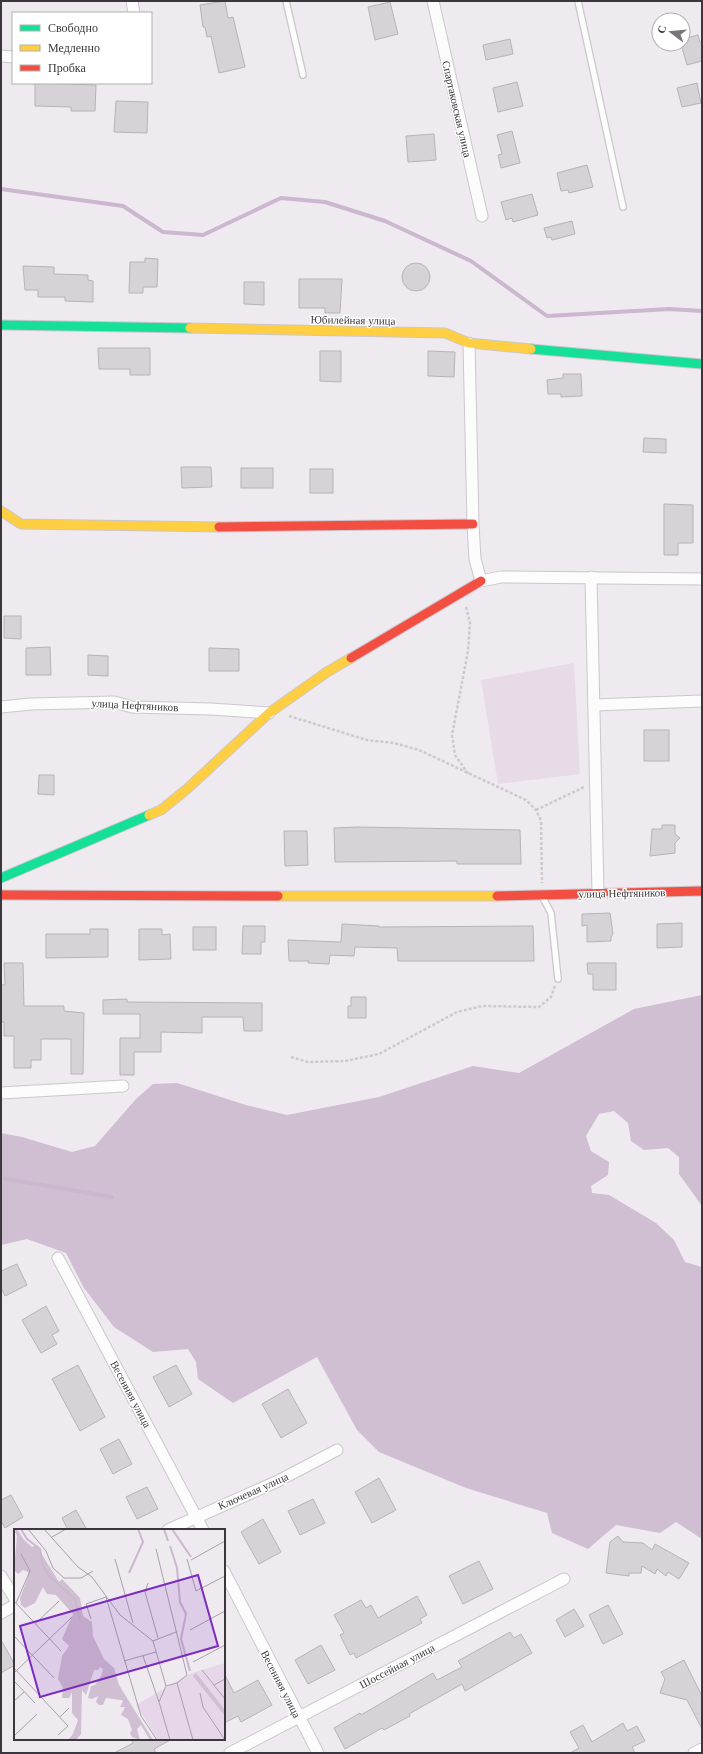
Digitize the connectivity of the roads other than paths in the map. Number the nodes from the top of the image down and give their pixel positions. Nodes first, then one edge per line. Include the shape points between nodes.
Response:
1 (132, 1) edge
2 (286, 1) edge
3 (433, 1) edge
4 (578, 1) edge
5 (134, 12) edge
6 (1, 56) edge
7 (12, 57) edge
8 (303, 75) dead end
9 (623, 207) dead end
10 (482, 216) dead end
11 (1, 325) edge
12 (469, 343) junction
13 (702, 364) edge
14 (1, 511) edge
15 (473, 524) junction
16 (591, 577) junction
17 (702, 578) edge
18 (481, 581) junction
19 (702, 701) edge
20 (594, 705) junction
21 (1, 707) edge
22 (269, 713) junction
23 (1, 878) edge
24 (702, 891) edge
25 (598, 893) junction
26 (1, 894) edge
27 (542, 896) junction
28 (558, 979) road end
29 (123, 1086) dead end
30 (1, 1093) edge
31 (58, 1258) dead end
32 (337, 1450) dead end
33 (196, 1516) junction
34 (170, 1529) edge
35 (202, 1529) edge
36 (225, 1573) edge
37 (1, 1576) edge
38 (564, 1579) dead end
39 (14, 1597) edge
40 (14, 1606) edge
41 (1, 1613) edge
42 (298, 1717) junction
43 (702, 1749) edge
44 (230, 1753) edge
45 (318, 1753) edge
46 (694, 1753) edge

1 - 5 street
2 - 8 lane
3 - 10 street, Спартаковская улица
4 - 9 lane
6 - 7 street
11 - 12 street, Юбилейная улица via 445,334
12 - 13 street, Юбилейная улица
12 - 15 street
14 - 15 street via 22,524 177,527
15 - 18 street via 475,559
16 - 17 street
16 - 18 street via 501,577
16 - 20 street
18 - 22 street via 327,672
19 - 20 street
20 - 25 street
21 - 22 street, улица Нефтяников via 114,702 132,707
22 - 23 street via 161,810
24 - 25 street, улица Нефтяников
25 - 27 street, улица Нефтяников
26 - 27 street, улица Нефтяников
27 - 28 lane via 551,913
29 - 30 street
31 - 33 street, Весенняя улица
32 - 33 street, Ключевая улица via 278,1481
33 - 34 street, Ключевая улица
33 - 35 street, Весенняя улица
36 - 42 street, Весенняя улица
37 - 39 street
38 - 42 street, Шоссейная улица
40 - 41 street
42 - 44 street, Шоссейная улица
42 - 45 street, Весенняя улица
43 - 46 street

